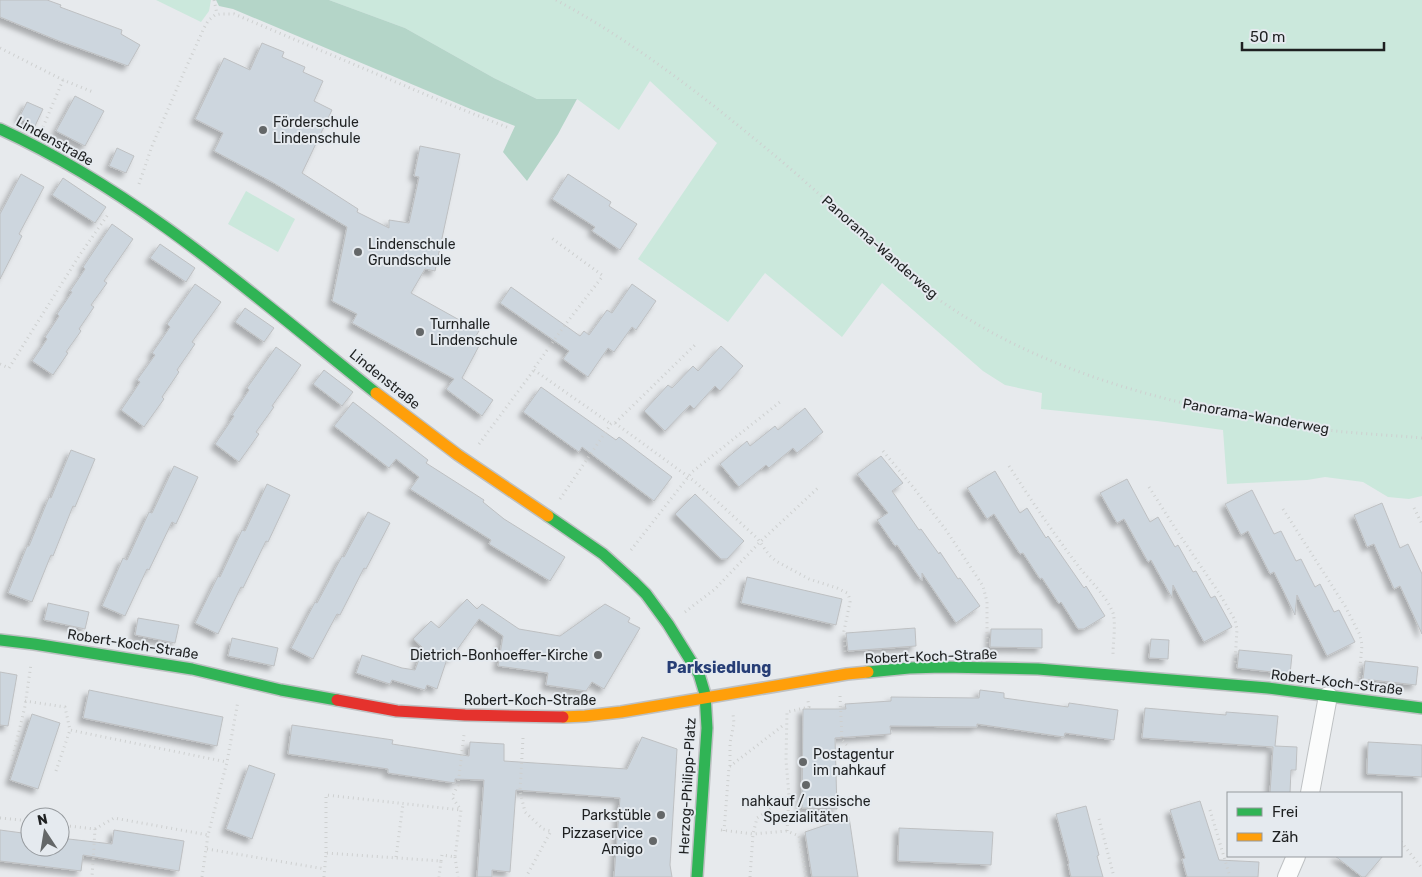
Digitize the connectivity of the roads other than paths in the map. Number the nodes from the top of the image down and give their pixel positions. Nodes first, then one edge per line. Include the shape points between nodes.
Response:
1 (0, 129) edge
2 (0, 640) edge
3 (1328, 696) junction
4 (704, 697) junction
5 (1422, 708) edge
6 (1310, 792) edge
7 (1296, 857) edge
8 (697, 877) edge
9 (1288, 877) edge

1 - 4 street, Lindenstraße via 69,165 124,199 235,278 411,420 618,566 643,590 669,624 699,674
2 - 4 street, Robert-Koch-Straße via 192,668 290,692 380,709 523,717 585,716
3 - 4 street, Robert-Koch-Straße via 1233,684 1038,669 917,668 842,675
3 - 5 street, Robert-Koch-Straße
3 - 6 street
4 - 8 street, Herzog-Philipp-Platz via 707,728
7 - 9 street

